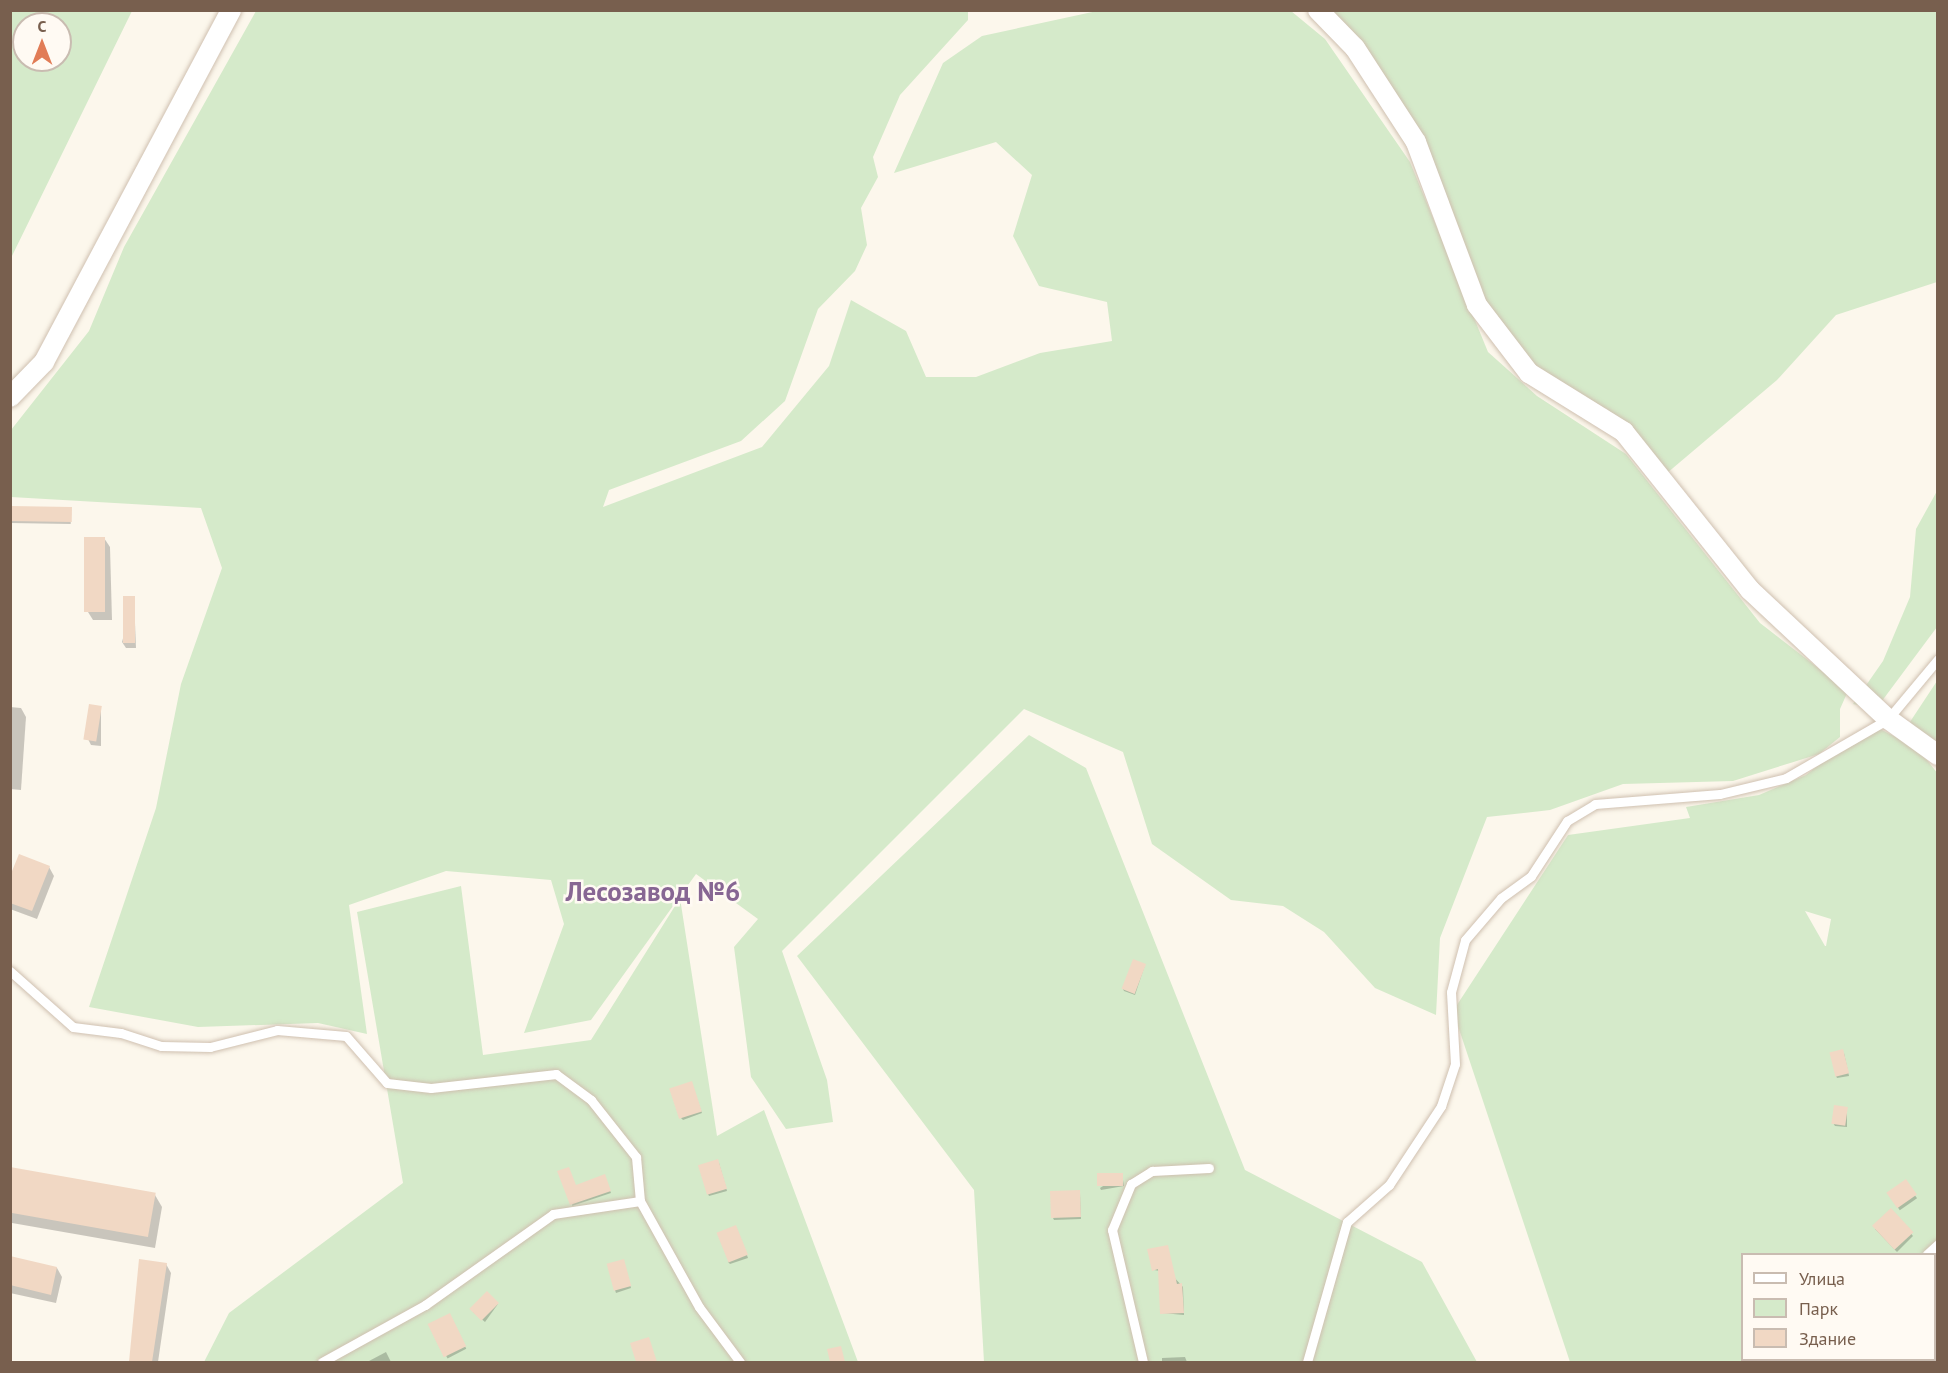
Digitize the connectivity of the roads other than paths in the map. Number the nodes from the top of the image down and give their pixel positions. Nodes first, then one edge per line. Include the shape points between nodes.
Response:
1 (231, 10) edge
2 (1318, 10) edge
3 (10, 397) edge
4 (1938, 659) edge
5 (1888, 719) junction
6 (1938, 755) edge
7 (10, 971) edge
8 (1209, 1168) dead end
9 (640, 1201) junction
10 (322, 1362) edge
11 (740, 1362) edge
12 (1143, 1362) edge
13 (1307, 1362) edge

1 - 3 street via 50,353
2 - 5 street via 1355,48 1416,142 1477,305 1529,373 1624,432 1750,590
4 - 5 lane
5 - 6 street
5 - 13 lane via 1786,778 1720,794 1595,804 1567,821 1531,876 1501,898 1465,940 1451,992 1455,1064 1441,1106 1389,1185 1347,1222
7 - 9 lane via 73,1027 161,1046 210,1047 277,1030 346,1036 387,1083 431,1088 556,1074 591,1100 636,1156
8 - 12 lane via 1152,1171 1131,1184 1113,1230
9 - 10 lane via 553,1214 425,1305
9 - 11 lane via 699,1307

